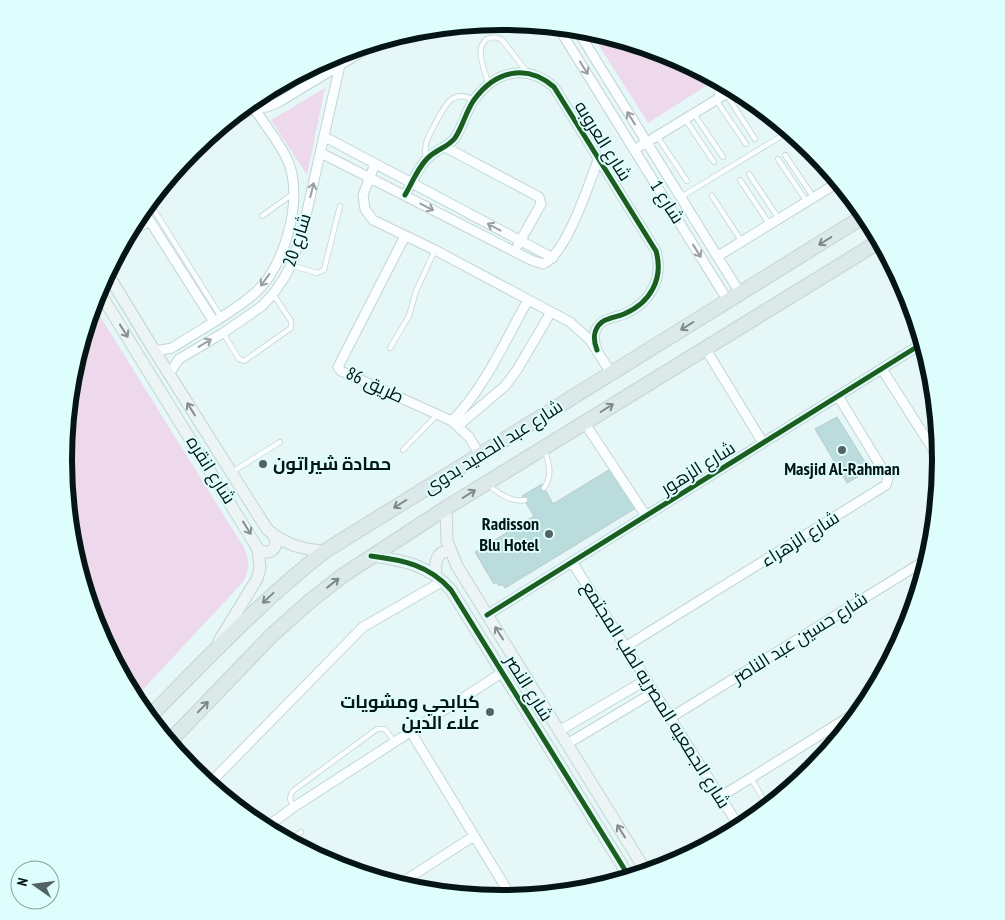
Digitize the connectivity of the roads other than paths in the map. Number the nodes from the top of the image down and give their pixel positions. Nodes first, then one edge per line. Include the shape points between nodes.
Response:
1 (563, 35) edge
2 (581, 37) edge
3 (353, 57) edge
4 (340, 65) junction
5 (527, 72) junction
6 (488, 86) junction
7 (718, 88) edge
8 (726, 94) joint
9 (474, 100) junction
10 (716, 100) junction
11 (256, 108) edge
12 (255, 109) edge
13 (694, 114) junction
14 (685, 119) junction
15 (783, 135) edge
16 (657, 136) junction
17 (325, 138) junction
18 (755, 138) dead end
19 (646, 142) junction
20 (746, 144) dead end
21 (445, 147) junction
22 (634, 150) junction
23 (321, 153) junction
24 (785, 155) dead end
25 (723, 157) dead end
26 (426, 159) junction
27 (778, 159) dead end
28 (598, 160) junction
29 (714, 162) dead end
30 (375, 164) junction
31 (749, 174) dead end
32 (369, 177) junction
33 (740, 180) dead end
34 (687, 181) dead end
35 (412, 184) junction
36 (834, 185) edge
37 (294, 193) junction
38 (406, 195) junction
39 (712, 196) dead end
40 (681, 197) junction
41 (811, 200) junction
42 (340, 206) dead end
43 (153, 209) edge
44 (262, 216) dead end
45 (148, 217) edge
46 (779, 219) junction
47 (859, 219) edge
48 (150, 221) junction
49 (143, 225) edge
50 (290, 225) junction
51 (770, 225) junction
52 (303, 229) junction
53 (405, 236) junction
54 (521, 241) junction
55 (742, 242) junction
56 (875, 244) edge
57 (435, 250) junction
58 (515, 252) junction
59 (718, 256) junction
60 (553, 258) junction
61 (291, 265) junction
62 (112, 280) edge
63 (274, 294) junction
64 (734, 297) junction
65 (104, 299) edge
66 (528, 300) junction
67 (551, 312) junction
68 (217, 319) junction
69 (223, 333) junction
70 (917, 347) edge
71 (390, 348) dead end
72 (705, 348) junction
73 (154, 350) junction
74 (598, 350) junction
75 (882, 369) junction
76 (611, 373) junction
77 (169, 374) junction
78 (838, 396) junction
79 (438, 414) junction
80 (584, 422) junction
81 (456, 423) junction
82 (280, 442) dead end
83 (763, 443) junction
84 (544, 447) junction
85 (932, 448) edge
86 (403, 450) dead end
87 (480, 455) junction
88 (231, 473) junction
89 (485, 483) junction
90 (544, 488) dead end
91 (525, 500) dead end
92 (446, 508) junction
93 (646, 516) junction
94 (274, 536) junction
95 (258, 548) junction
96 (450, 550) junction
97 (325, 551) junction
98 (371, 556) junction
99 (572, 562) junction
100 (920, 564) edge
101 (439, 578) junction
102 (488, 615) junction
103 (625, 647) junction
104 (210, 656) junction
105 (503, 672) junction
106 (646, 680) junction
107 (654, 692) junction
108 (154, 712) edge
109 (670, 718) junction
110 (847, 718) edge
111 (559, 731) junction
112 (411, 732) junction
113 (174, 737) edge
114 (395, 742) junction
115 (567, 744) junction
116 (751, 778) junction
117 (214, 779) edge
118 (720, 797) junction
119 (764, 801) edge
120 (294, 807) junction
121 (736, 821) edge
122 (272, 823) edge
123 (302, 832) dead end
124 (474, 836) junction
125 (295, 837) edge
126 (643, 866) edge
127 (626, 871) edge
128 (406, 879) edge
129 (507, 890) edge

1 -> 22 street, شارع 1
19 -> 2 street, شارع 1
3 - 4 street
4 - 11 street via 273,105
4 - 17 street, شارع 20
5 - 6 street via 506,75
5 - 6 lane via 502,40 492,37 483,44 480,54
5 - 28 street, شارع العروبه via 554,87
6 - 9 street
7 - 10 lane
8 - 10 street
8 - 18 lane
9 - 21 street via 455,138
9 - 26 lane via 460,96 446,103 427,137
10 - 13 street
10 - 20 lane
12 - 37 street, شارع 20 via 287,159
13 - 14 street
13 - 25 lane
14 - 16 street
14 - 29 lane
15 - 40 lane
16 - 19 street
16 - 34 lane
17 - 23 street, شارع 20
17 - 30 street
19 - 22 street
19 - 40 street, شارع 1
21 - 26 street
21 - 54 street via 540,196 540,206
22 -> 64 street, شارع 1
23 - 32 street
52 -> 23 street, شارع 20
24 - 41 lane
26 - 35 street
27 - 41 lane
28 - 60 street via 566,238
28 - 74 street, شارع العروبه via 656,251 659,270 654,287 643,302 596,328 594,343
30 - 32 street
30 - 35 street
31 - 46 lane
32 - 38 street
32 - 53 street via 363,195 368,215
33 - 51 lane
35 - 38 street
54 -> 35 street
36 - 41 street
37 - 44 lane
37 - 50 street, شارع 20
38 -> 58 street
39 - 55 lane
40 - 59 street, شارع 1
41 - 46 street
42 - 61 lane via 324,270 317,273
43 - 68 lane
45 - 48 street
46 - 51 street
47 -> 64 main road, شارع عبد الحميد بدوى
48 - 49 street
48 - 68 street
50 - 52 street
50 -> 68 street, شارع 20 via 268,278 256,292
51 - 55 street
52 - 61 street, شارع 20
53 - 57 street
53 - 79 street, طريق 86 via 338,367
54 - 58 street
54 - 60 street
55 - 59 street
56 - 72 main road, شارع عبد الحميد بدوى
57 - 66 street
57 - 71 lane via 416,291 409,316
58 - 60 street via 543,264
59 - 64 street, شارع 1
61 - 63 street, شارع 20
62 - 73 street, شارع انقره
63 - 69 street, شارع 20 via 254,313
63 - 69 lane via 291,321 291,328 244,361 239,359
64 -> 76 main road, شارع عبد الحميد بدوى
65 -> 95 street, شارع انقره
66 - 67 street
66 - 81 street
67 - 74 street via 578,328
67 - 81 street via 505,386
68 - 73 street, شارع 20 via 172,348
77 -> 69 street, شارع 20 via 178,359
70 - 75 street, شارع الزهور
80 -> 72 main road, شارع عبد الحميد بدوى
72 - 83 street
73 - 77 street, شارع انقره
74 - 76 street
75 - 78 street, شارع الزهور
75 - 85 street
76 - 87 main road, شارع عبد الحميد بدوى
88 -> 77 street, شارع انقره
78 - 83 street, شارع الزهور
78 - 103 street, شارع الزهراء via 888,478 886,485
79 - 81 street, طريق 86
79 - 86 lane
80 - 84 main road, شارع عبد الحميد بدوى
80 - 93 street
81 - 87 street, طريق 86 via 470,437
82 - 88 lane
83 - 93 street, شارع الزهور
84 - 89 main road, شارع عبد الحميد بدوى
84 - 90 lane via 550,469
87 -> 97 main road, شارع عبد الحميد بدوى
88 - 94 street, شارع انقره
89 - 91 lane via 507,498
92 -> 89 main road, شارع عبد الحميد بدوى
92 - 96 street, شارع النصر
92 - 98 main road, شارع عبد الحميد بدوى
93 - 99 street, شارع الزهور
94 - 95 street via 276,546 272,550 262,552
94 - 97 street, شارع انقره via 297,547
95 - 104 street via 260,568 257,579
96 - 101 street via 442,552 436,559
96 - 102 street, شارع النصر
97 -> 104 main road, شارع عبد الحميد بدوى via 274,593
98 - 101 street, شارع النصر via 407,561
113 -> 98 main road, شارع عبد الحميد بدوى via 271,636 309,602
99 - 102 street, شارع الزهور
99 - 103 street, شارع الجمعيه المصريه لطب المجتمع
100 - 109 street, شارع حسين عبد الناصر
101 - 105 street, شارع النصر via 457,598
101 - 117 street via 363,627
111 -> 102 street, شارع النصر
103 - 106 street, شارع الجمعيه المصريه لطب المجتمع
104 - 108 main road, شارع عبد الحميد بدوى
105 - 112 street
105 - 127 street, شارع النصر
106 - 107 street, شارع الجمعيه المصريه لطب المجتمع
106 - 111 street
107 - 109 street, شارع الجمعيه المصريه لطب المجتمع
107 - 115 street
109 - 118 street, شارع الجمعيه المصريه لطب المجتمع
110 - 116 street
111 - 115 street, شارع النصر
112 - 114 street
112 - 124 street
114 - 120 street
114 - 120 lane via 385,729 377,730 294,790 290,796
126 -> 115 street, شارع النصر
116 - 118 street
116 - 119 lane
118 - 121 street, شارع الجمعيه المصريه لطب المجتمع
120 - 122 street
123 - 125 lane
124 - 128 street
124 - 129 street

